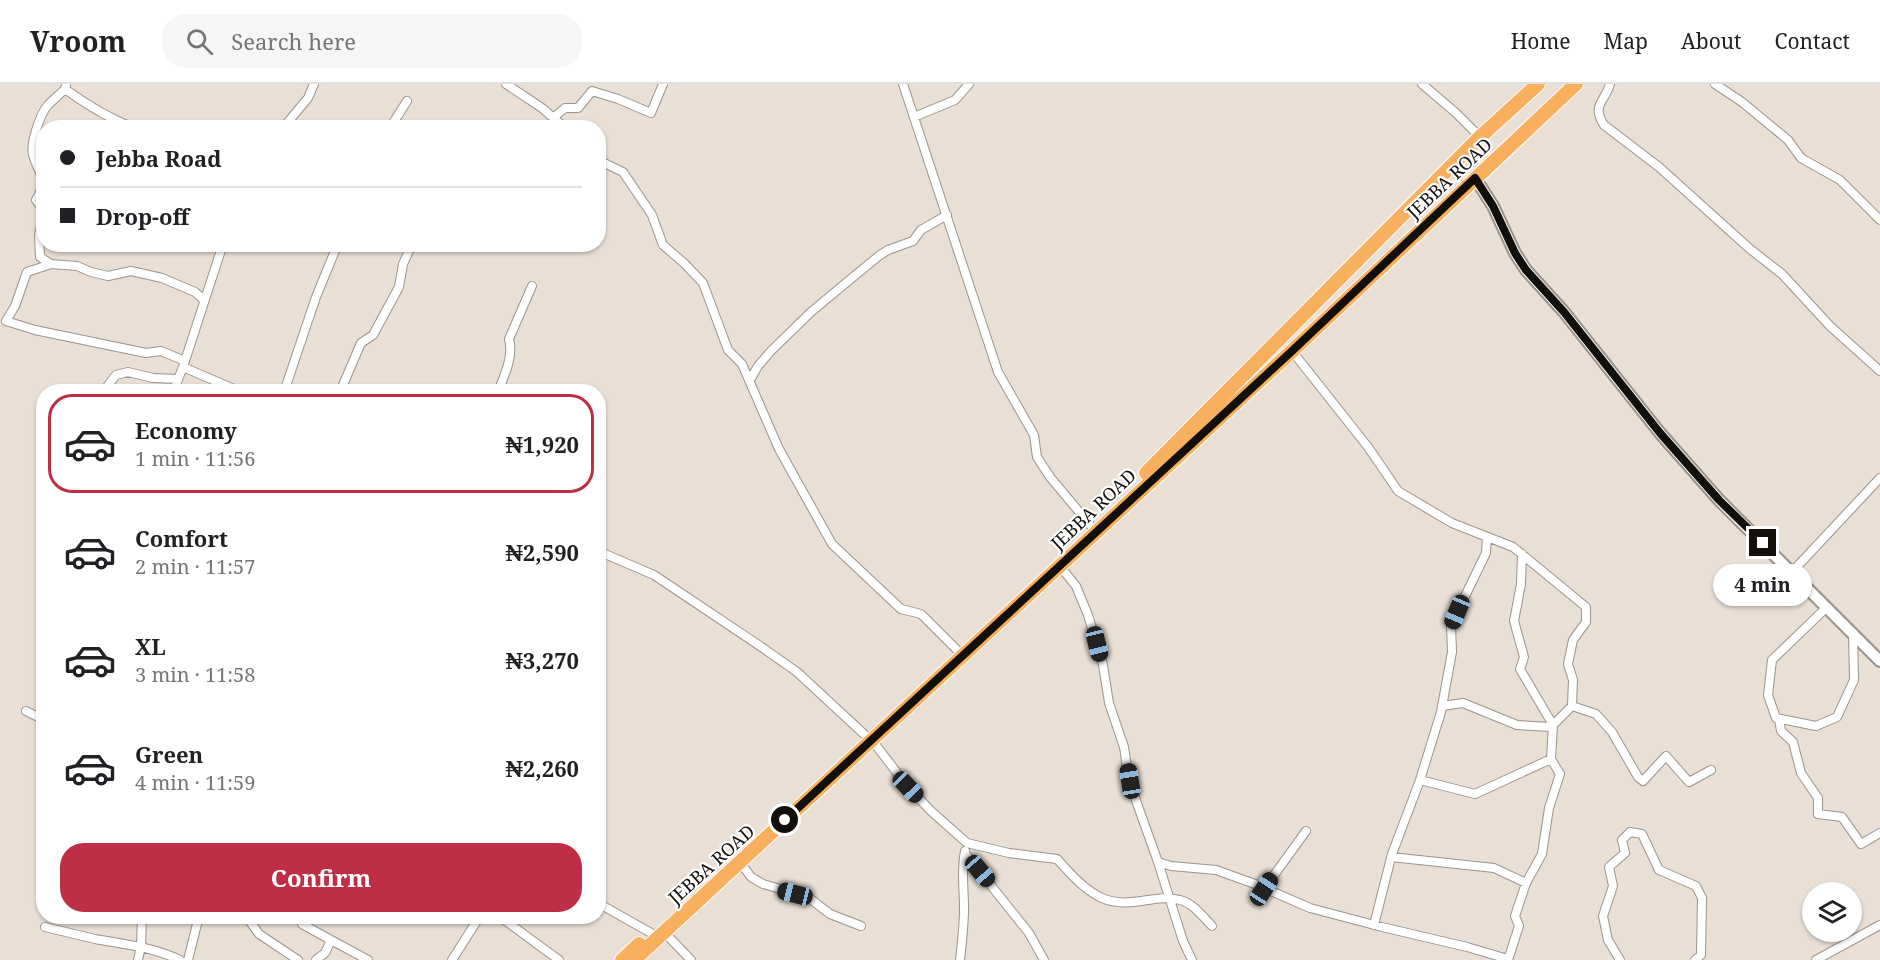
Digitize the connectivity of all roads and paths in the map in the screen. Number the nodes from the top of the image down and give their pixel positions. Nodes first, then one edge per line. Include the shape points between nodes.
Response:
1 (314, 84) edge
2 (506, 84) edge
3 (663, 84) edge
4 (903, 84) edge
5 (969, 84) edge
6 (1422, 84) edge
7 (1538, 84) edge
8 (1576, 84) edge
9 (1610, 84) edge
10 (1715, 84) edge
11 (66, 87) edge
12 (407, 101) dead end
13 (914, 117) junction
14 (553, 118) junction
15 (40, 120) edge
16 (112, 120) edge
17 (290, 120) edge
18 (395, 120) edge
19 (555, 120) edge
20 (36, 131) edge
21 (1480, 137) junction
22 (36, 161) edge
23 (606, 164) edge
24 (1475, 178) junction
25 (947, 215) junction
26 (1880, 220) edge
27 (40, 252) edge
28 (220, 252) edge
29 (333, 252) edge
30 (408, 252) edge
31 (51, 264) junction
32 (532, 286) dead end
33 (204, 300) junction
34 (1292, 351) junction
35 (184, 364) junction
36 (1880, 371) edge
37 (177, 380) junction
38 (750, 380) junction
39 (109, 384) edge
40 (175, 384) edge
41 (225, 384) edge
42 (287, 384) edge
43 (343, 384) edge
44 (501, 384) edge
45 (1880, 478) edge
46 (1147, 479) junction
47 (1091, 526) junction
48 (1487, 537) junction
49 (606, 554) edge
50 (1522, 555) junction
51 (1059, 565) junction
52 (1792, 572) junction
53 (1827, 607) junction
54 (1853, 633) junction
55 (957, 650) junction
56 (1880, 661) edge
57 (1442, 706) junction
58 (1572, 706) junction
59 (26, 711) dead end
60 (36, 716) edge
61 (1779, 719) junction
62 (1553, 725) junction
63 (868, 737) junction
64 (1551, 759) junction
65 (1711, 770) dead end
66 (1420, 780) junction
67 (1306, 831) dead end
68 (1880, 833) edge
69 (967, 843) junction
70 (965, 854) junction
71 (1391, 857) junction
72 (740, 862) junction
73 (1158, 862) junction
74 (1526, 883) junction
75 (1264, 889) junction
76 (1170, 898) junction
77 (606, 907) edge
78 (142, 924) edge
79 (197, 924) edge
80 (252, 924) edge
81 (302, 924) dead end
82 (475, 924) edge
83 (510, 924) edge
84 (1374, 925) junction
85 (1880, 925) edge
86 (861, 926) dead end
87 (1212, 926) dead end
88 (45, 927) dead end
89 (657, 932) junction
90 (331, 940) junction
91 (141, 946) junction
92 (1508, 959) edge
93 (138, 960) edge
94 (180, 960) edge
95 (188, 960) edge
96 (298, 960) edge
97 (316, 960) edge
98 (368, 960) edge
99 (452, 960) edge
100 (559, 960) edge
101 (622, 960) edge
102 (634, 960) edge
103 (691, 960) edge
104 (960, 960) edge
105 (1044, 960) edge
106 (1192, 960) edge
107 (1620, 960) edge
108 (1695, 960) edge
109 (1816, 960) edge

1 - 17 street
2 - 14 street
3 - 14 street via 651,112 592,91 578,108 565,108
4 - 13 street
5 - 13 street via 955,100
6 - 21 street
7 - 21 highway, JEBBA ROAD
8 - 24 highway, JEBBA ROAD
9 - 36 street via 1599,106 1598,116 1604,125 1659,167 1782,274 1830,326
10 - 26 street via 1788,140 1801,158 1840,180
11 - 15 street via 46,107
11 - 16 street
12 - 18 street
13 - 25 street
14 - 19 street
20 - 22 street via 32,153
21 - 46 highway, JEBBA ROAD
23 - 38 street via 623,172 652,215 663,245 703,284 728,350 742,364
24 - 34 highway, JEBBA ROAD
24 - 52 street via 1526,270 1660,433
25 - 38 street via 921,231 913,241 880,255 826,299 771,351
25 - 47 street via 998,372 1034,435 1037,457
27 - 31 street
28 - 33 street
29 - 42 street
30 - 43 street via 399,287 373,335 361,343
31 - 33 street via 78,266 108,276 131,270 162,278
31 - 35 street via 27,272 6,321 146,352 161,351
32 - 44 street via 509,339 510,355
33 - 35 street
34 - 46 highway, JEBBA ROAD
34 - 48 street via 1398,491 1452,523
35 - 37 street
35 - 41 street
37 - 39 street via 128,372 116,375
37 - 40 street
38 - 55 street via 780,449 832,544 901,609 921,614
45 - 52 street
46 - 47 highway, JEBBA ROAD
46 - 51 highway, JEBBA ROAD
47 - 55 highway, JEBBA ROAD
48 - 50 street
48 - 57 street via 1486,553 1452,625 1452,652
49 - 63 street via 654,575 763,648 797,672
50 - 58 street via 1586,607 1586,622 1573,640 1568,664 1573,680
50 - 62 street via 1514,621 1524,657 1520,669
51 - 63 highway, JEBBA ROAD via 964,655
51 - 73 street via 1076,586 1088,615 1130,781
52 - 53 street
53 - 54 street
53 - 61 street via 1772,660 1768,695
54 - 56 street
54 - 61 street via 1854,680 1838,717 1816,726
55 - 63 highway, JEBBA ROAD
57 - 62 street via 1463,703 1517,725
57 - 66 street
58 - 62 street
58 - 65 street via 1596,714 1643,781 1666,756 1689,782
59 - 60 street
61 - 68 street via 1781,731 1793,742 1802,773 1818,798 1818,814 1842,817 1861,844
62 - 64 street
63 - 69 street via 908,787
63 - 72 highway, JEBBA ROAD
63 - 89 highway, JEBBA ROAD
64 - 66 street via 1475,794
64 - 74 street via 1560,774 1549,808 1542,854
66 - 71 street
67 - 75 street
69 - 70 street
69 - 76 street via 1009,854 1057,859 1079,883 1103,898 1126,903
70 - 104 street
70 - 105 street via 1029,933
71 - 74 street via 1494,868
71 - 84 street
72 - 86 street via 748,873 769,887 808,897 830,914
72 - 89 highway, JEBBA ROAD
73 - 75 street via 1216,870
73 - 76 street
74 - 92 street via 1515,916 1520,926
75 - 84 street via 1310,908
76 - 87 street via 1187,903
76 - 106 street
77 - 89 street
78 - 91 street
79 - 95 street
80 - 96 street via 259,934
81 - 90 street
82 - 99 street
83 - 100 street
84 - 92 street
85 - 109 street
88 - 91 street
89 - 101 highway, JEBBA ROAD
89 - 102 highway, JEBBA ROAD
89 - 103 street
90 - 97 street
90 - 98 street
91 - 93 street
91 - 94 street
107 - 108 street via 1608,940 1603,916 1613,886 1610,867 1625,853 1622,840 1630,832 1642,834 1659,870 1696,886 1702,898 1701,955

